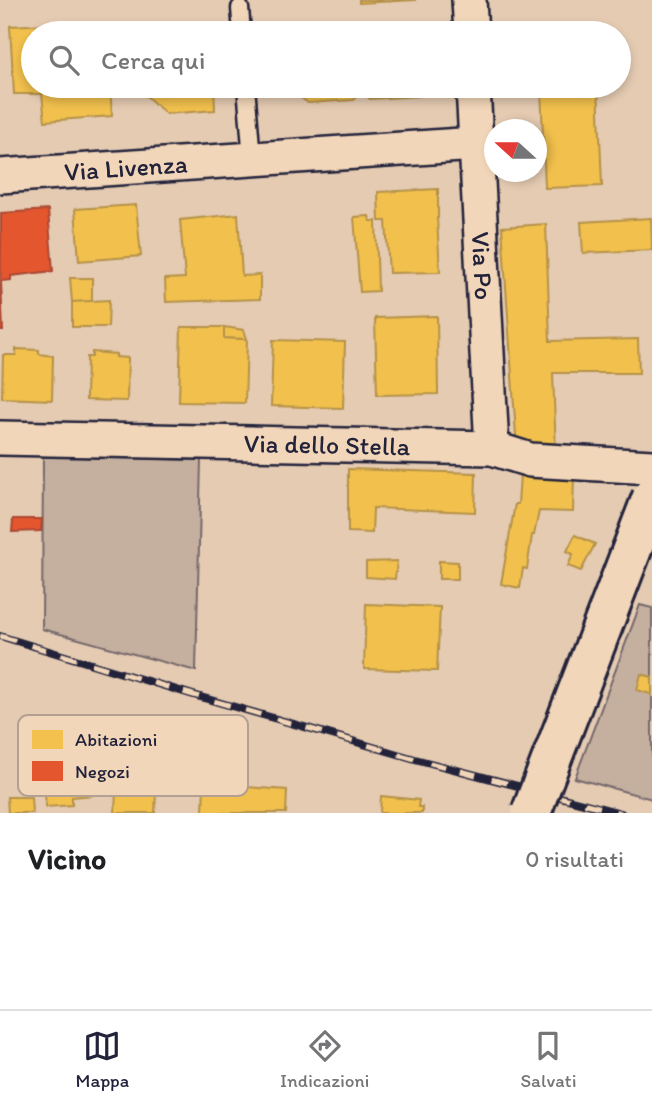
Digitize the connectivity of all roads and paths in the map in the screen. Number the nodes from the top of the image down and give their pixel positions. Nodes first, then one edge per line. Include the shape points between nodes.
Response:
1 (469, 0) edge
2 (240, 8) dead end
3 (241, 21) edge
4 (470, 21) edge
5 (247, 98) edge
6 (474, 98) edge
7 (476, 144) junction
8 (252, 159) junction
9 (0, 176) edge
10 (0, 438) edge
11 (492, 448) junction
12 (652, 467) edge
13 (652, 497) edge
14 (531, 813) edge

1 - 4 street
2 - 3 lane
5 - 8 lane
6 - 7 street, Via Po
7 - 8 street, Via Livenza
7 - 11 street, Via Po
8 - 9 street, Via Livenza
10 - 11 street, Via dello Stella
11 - 12 street, Via dello Stella via 530,460
13 - 14 main road, bridge

